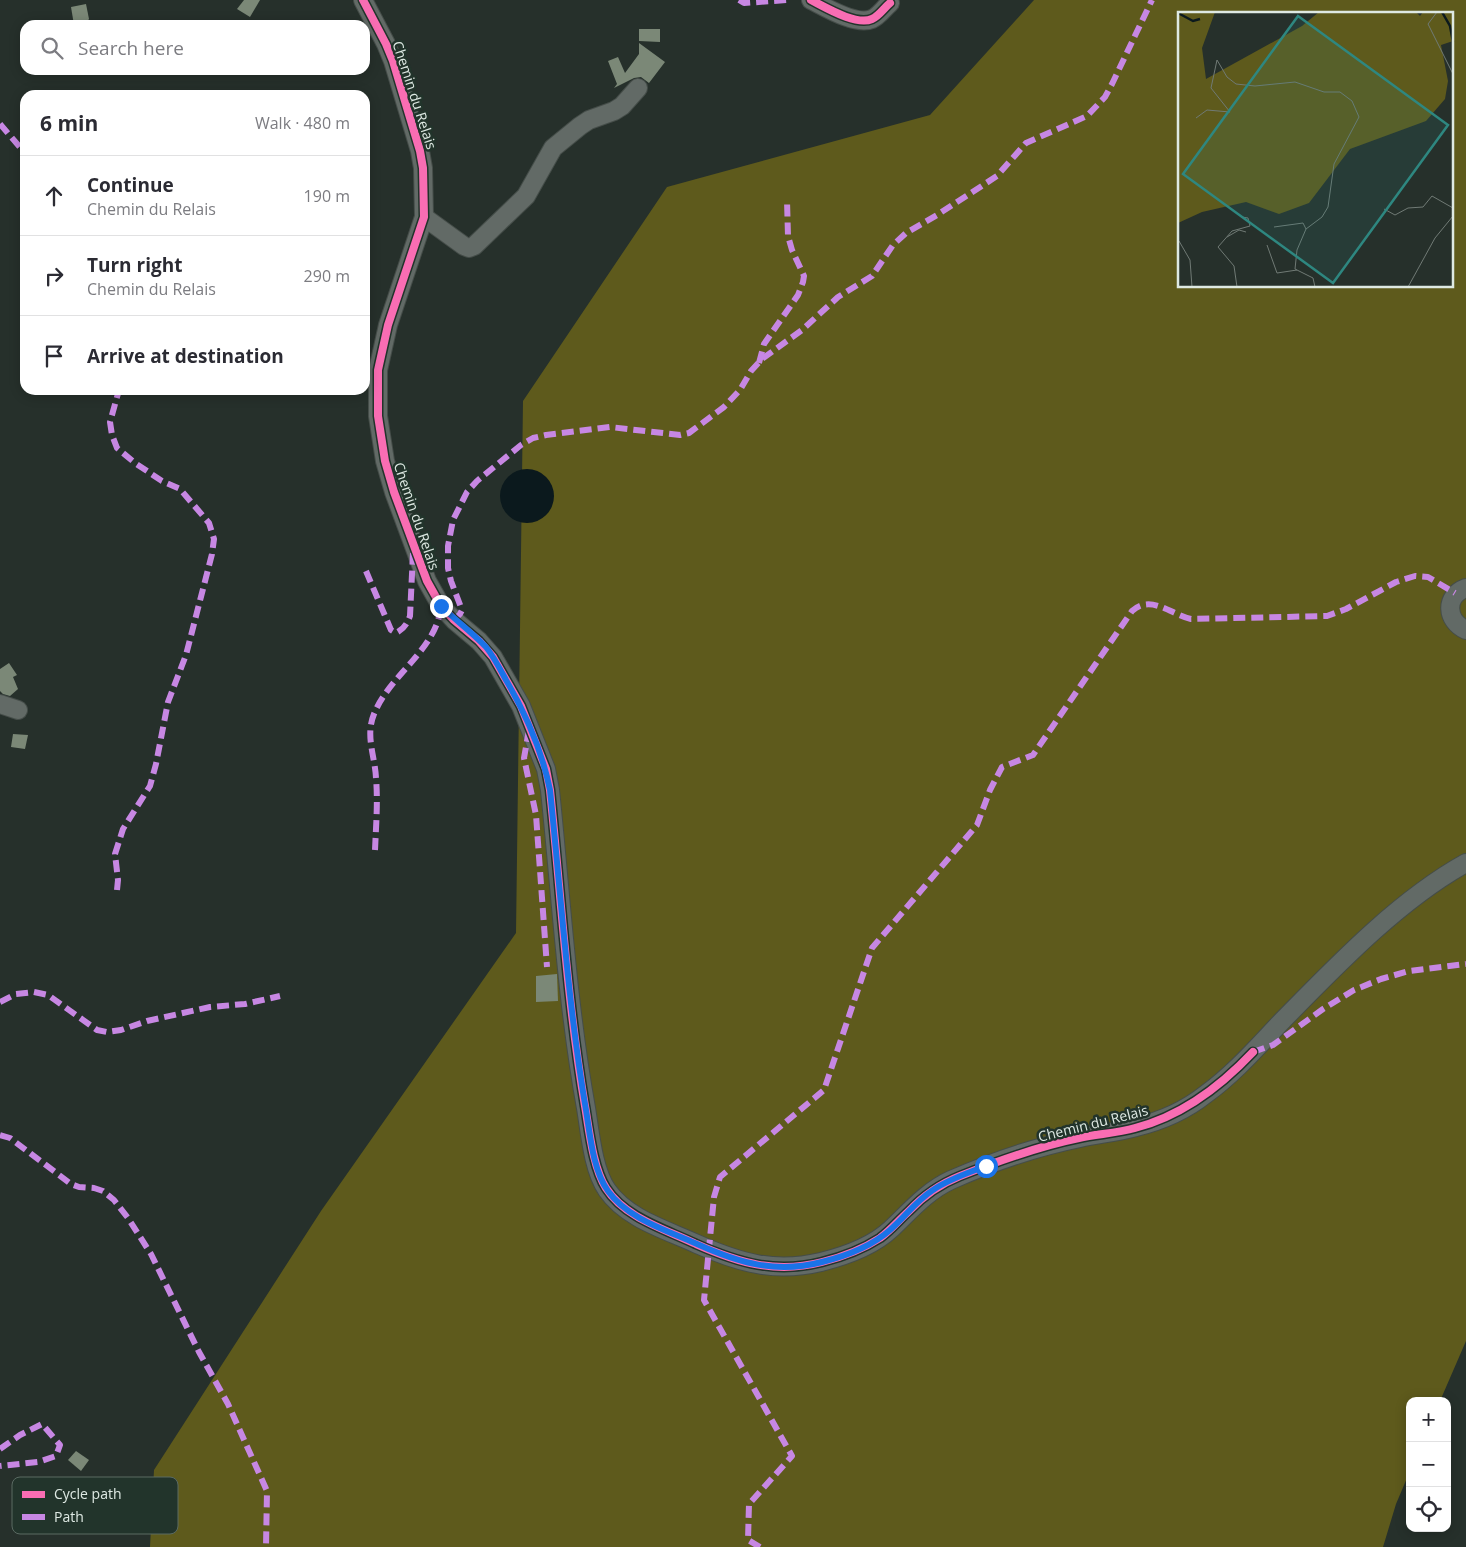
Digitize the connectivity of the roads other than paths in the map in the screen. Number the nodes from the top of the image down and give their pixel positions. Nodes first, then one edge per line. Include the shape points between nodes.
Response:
1 (363, 0) edge
2 (811, 0) edge
3 (890, 3) dead end
4 (638, 88) dead end
5 (424, 217) junction
6 (1466, 588) edge
7 (1466, 630) edge
8 (0, 704) edge
9 (18, 710) dead end
10 (1466, 863) edge

1 - 5 street, Chemin du Relais via 393,61 420,151
2 - 3 street via 847,17 863,20 874,18
4 - 5 street via 622,106 589,120 553,148 526,196 474,246 464,246
5 - 10 street, Chemin du Relais via 388,325 378,370 378,416 385,461 427,582 441,606 493,657 521,706 546,769 577,1057 591,1138 600,1176 607,1189 614,1199 637,1217 708,1249 754,1265 796,1267 852,1252 881,1237 920,1200 947,1181 1077,1138 1134,1128 1176,1112 1209,1092 1241,1064 1344,959 1411,899
6 - 7 street via 1455,593 1450,603 1453,618
8 - 9 street

